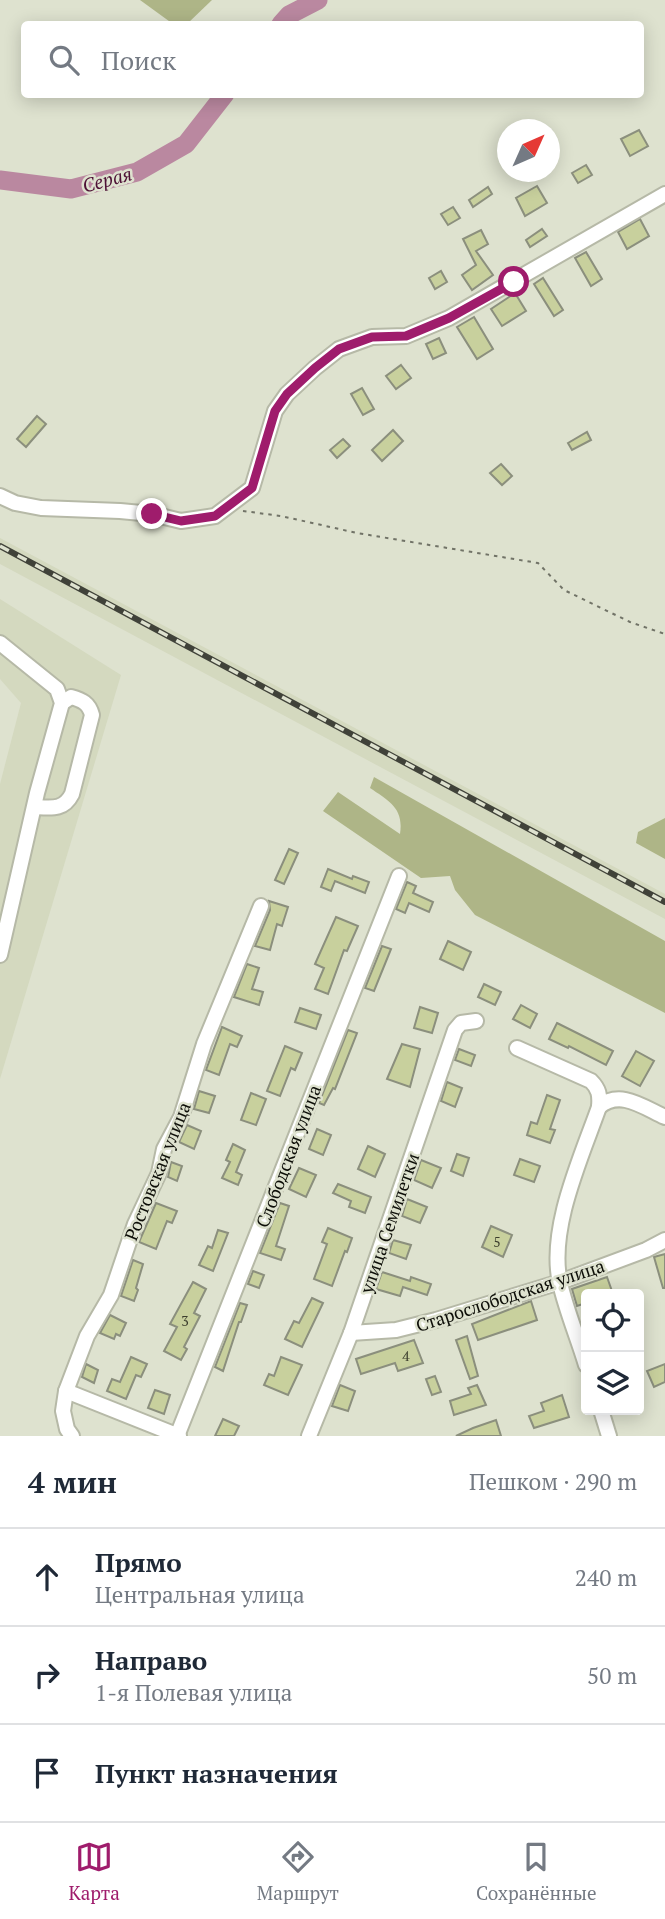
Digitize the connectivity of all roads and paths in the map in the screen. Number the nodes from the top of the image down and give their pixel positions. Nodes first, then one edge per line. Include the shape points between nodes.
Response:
1 (665, 194) edge
2 (0, 496) edge
3 (225, 508) junction
4 (665, 634) edge
5 (0, 643) edge
6 (62, 704) junction
7 (36, 807) junction
8 (399, 876) dead end
9 (261, 906) dead end
10 (0, 955) edge
11 (476, 1021) dead end
12 (517, 1048) dead end
13 (599, 1107) junction
14 (665, 1117) edge
15 (665, 1240) edge
16 (560, 1282) junction
17 (351, 1333) junction
18 (582, 1352) edge
19 (66, 1391) junction
20 (603, 1415) edge
21 (72, 1436) edge
22 (178, 1436) edge
23 (309, 1436) edge
24 (609, 1436) edge

1 - 3 street via 449,318 406,336 372,337 339,349 287,394 275,411 252,488
2 - 3 street via 41,508 120,511 181,521 215,516
3 - 4 path via 538,563 565,590
5 - 6 street via 57,689
6 - 7 street
6 - 7 street via 71,697 82,700 92,715 68,803 58,808
7 - 10 street
8 - 22 street, Слободская улица
9 - 19 street, Ростовская улица via 204,1044 181,1117 164,1149 111,1295 87,1336
11 - 17 street, улица Семилетки via 461,1023 455,1030
12 - 13 street via 590,1081 597,1088
13 - 14 street via 607,1100 627,1099
13 - 16 street via 566,1203 557,1249
15 - 16 street, Старослободская улица
16 - 17 street, Старослободская улица via 396,1330
16 - 18 street
17 - 23 street, улица Семилетки
19 - 21 street, Ростовская улица via 63,1411
19 - 22 street
20 - 24 street

